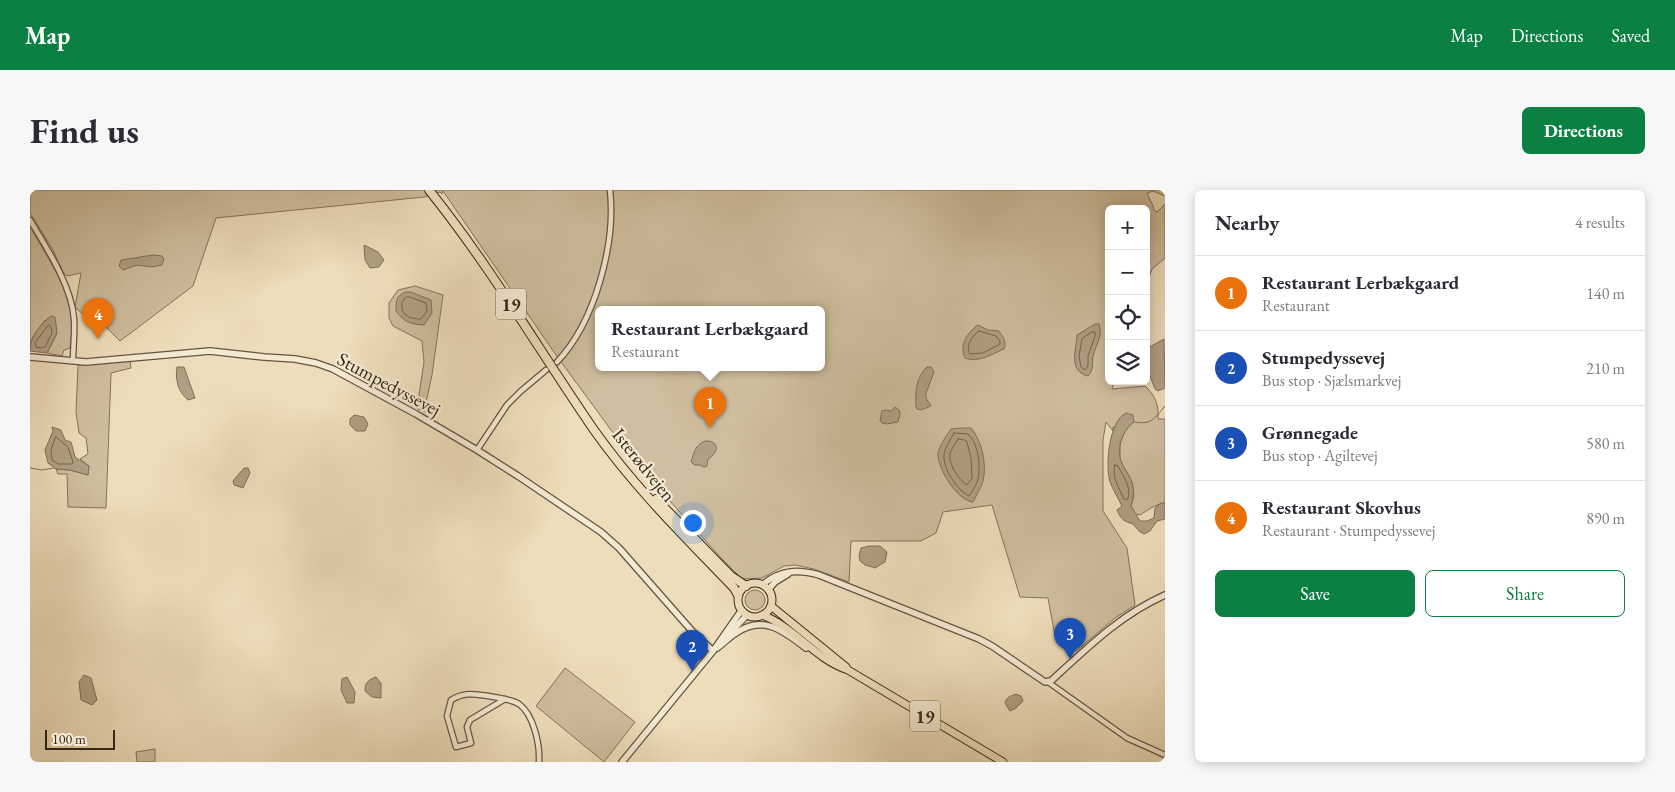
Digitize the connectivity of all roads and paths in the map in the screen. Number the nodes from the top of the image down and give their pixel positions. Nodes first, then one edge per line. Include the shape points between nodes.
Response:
1 (429, 190) edge
2 (610, 190) edge
3 (30, 220) edge
4 (30, 357) edge
5 (73, 361) junction
6 (557, 362) dead end
7 (546, 370) dead end
8 (589, 420) junction
9 (477, 450) junction
10 (801, 572) junction
11 (762, 585) junction
12 (746, 586) junction
13 (768, 590) junction
14 (738, 595) junction
15 (1165, 595) edge
16 (770, 606) junction
17 (744, 613) junction
18 (762, 615) junction
19 (715, 649) junction
20 (820, 654) junction
21 (848, 670) junction
22 (1048, 682) junction
23 (505, 699) junction
24 (1165, 755) edge
25 (539, 762) edge
26 (622, 762) edge
27 (1003, 762) edge

1 - 8 highway, Isterødvejen / 19 via 477,253
2 - 6 street via 610,236 600,280 588,315 568,350
3 - 5 street via 72,306
4 - 5 street, Stumpedyssevej
5 - 9 street, Stumpedyssevej via 210,351 316,363 333,369
7 - 9 street via 507,405
8 - 12 highway, Isterødvejen / 19 via 670,514 731,576
8 - 14 highway, Isterødvejen / 19 via 647,496
9 - 19 street, Stumpedyssevej via 619,548 692,632
10 - 11 street via 780,574
10 - 13 street via 781,578
10 - 22 street via 819,576 978,639
11 - 12 main road via 753,583
11 - 13 main road
12 - 14 main road
13 - 16 main road via 772,599
14 - 17 main road, 19 via 738,604
15 - 22 street via 1110,627
16 - 18 main road
16 - 21 main road, 19
17 - 18 main road, 19 via 757,617
17 - 19 street
18 - 20 main road, 19 via 774,620
19 - 20 street via 744,628 765,625 782,631 813,653
19 - 26 street
20 - 21 main road, 19
21 - 27 main road, 19
22 - 24 street via 1127,738
23 - 23 street via 472,694 451,700 447,716 456,746 470,743 467,727 470,720
23 - 25 street via 518,704 528,714 538,742

